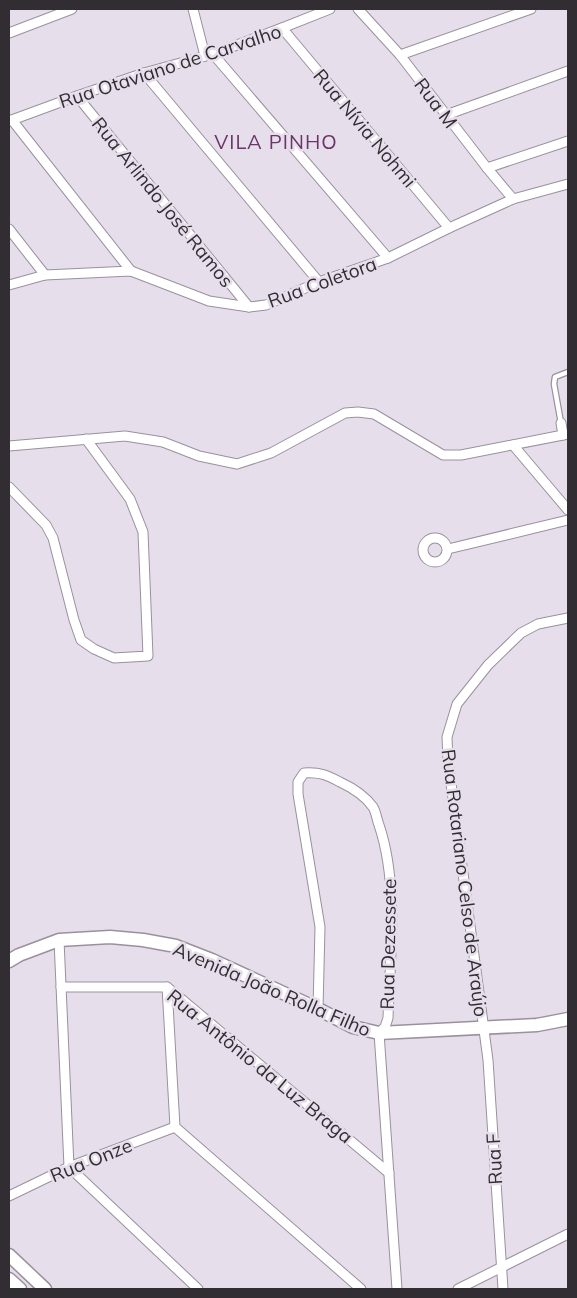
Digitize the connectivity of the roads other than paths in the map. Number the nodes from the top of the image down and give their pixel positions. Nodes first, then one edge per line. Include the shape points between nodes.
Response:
1 (72, 9) edge
2 (193, 9) edge
3 (330, 9) edge
4 (358, 9) edge
5 (531, 9) edge
6 (56, 11) edge
7 (282, 28) junction
8 (9, 33) edge
9 (209, 55) junction
10 (400, 55) junction
11 (568, 72) edge
12 (144, 73) junction
13 (77, 96) junction
14 (446, 116) junction
15 (10, 120) edge
16 (568, 141) edge
17 (487, 168) junction
18 (568, 184) edge
19 (513, 199) junction
20 (449, 228) junction
21 (9, 229) edge
22 (388, 258) junction
23 (131, 271) junction
24 (45, 275) junction
25 (319, 282) junction
26 (9, 285) edge
27 (249, 308) junction
28 (568, 372) edge
29 (561, 423) joint
30 (566, 434) edge
31 (86, 439) junction
32 (513, 445) junction
33 (9, 446) edge
34 (9, 487) edge
35 (568, 510) edge
36 (568, 520) edge
37 (448, 549) dead end
38 (568, 618) edge
39 (59, 940) junction
40 (9, 961) edge
41 (61, 987) junction
42 (167, 987) junction
43 (318, 1009) junction
44 (568, 1018) edge
45 (483, 1028) junction
46 (379, 1033) junction
47 (175, 1127) junction
48 (69, 1167) junction
49 (389, 1173) junction
50 (9, 1196) edge
51 (568, 1234) edge
52 (10, 1259) edge
53 (501, 1268) junction
54 (9, 1279) edge
55 (20, 1289) edge
56 (45, 1289) edge
57 (198, 1289) edge
58 (361, 1289) edge
59 (396, 1289) edge
60 (458, 1289) edge
61 (503, 1289) edge

1 - 6 street
2 - 9 street
3 - 7 street, Rua Otaviano de Carvalho
4 - 10 street, Rua M
5 - 10 street
6 - 8 street
7 - 9 street, Rua Otaviano de Carvalho
7 - 20 street, Rua Nívia Nohmi
9 - 12 street, Rua Otaviano de Carvalho
9 - 22 street
10 - 14 street, Rua M
11 - 14 street
12 - 13 street, Rua Otaviano de Carvalho
12 - 25 street
13 - 15 street, Rua Otaviano de Carvalho
13 - 27 street, Rua Arlindo José Ramos
14 - 17 street, Rua M
15 - 23 street
16 - 17 street
17 - 19 street, Rua M
18 - 19 street, Rua Coletora
19 - 20 street, Rua Coletora
20 - 22 street, Rua Coletora
21 - 24 street
22 - 25 street, Rua Coletora
23 - 24 street, Rua Coletora
23 - 27 street, Rua Coletora via 209,301
24 - 26 street, Rua Coletora
25 - 27 street, Rua Coletora via 266,305
28 - 29 lane via 554,380
29 - 30 street
30 - 32 street
31 - 32 street via 125,436 163,442 199,456 237,464 271,453 345,414 358,412 374,414 443,454 461,456
31 - 33 street
31 - 34 street via 130,499 143,532 148,656 114,658 81,640 53,538 46,525
32 - 35 street
36 - 37 street
38 - 45 street, Rua Rotariano Celso de Araújo via 538,624 521,633 488,665 456,704 447,737
39 - 40 street, Avenida João Rolla Filho
39 - 41 street
39 - 43 street, Avenida João Rolla Filho via 110,938 176,946
41 - 42 street, Rua Antônio da Luz Braga
41 - 48 street
42 - 47 street
42 - 49 street, Rua Antônio da Luz Braga
43 - 46 street, Avenida João Rolla Filho via 353,1027
43 - 46 street, Rua Dezessete via 320,927 298,794 298,782 304,774 316,773 327,775 355,790 373,808 383,836 392,908 388,1018
44 - 45 street, Avenida João Rolla Filho via 537,1025
45 - 46 street, Avenida João Rolla Filho
45 - 53 street, Rua F via 488,1060
46 - 49 street
47 - 48 street, Rua Onze
47 - 58 street
48 - 50 street, Rua Onze
48 - 57 street
49 - 59 street
51 - 53 street
52 - 56 street
53 - 60 street
53 - 61 street, Rua F
54 - 55 street

